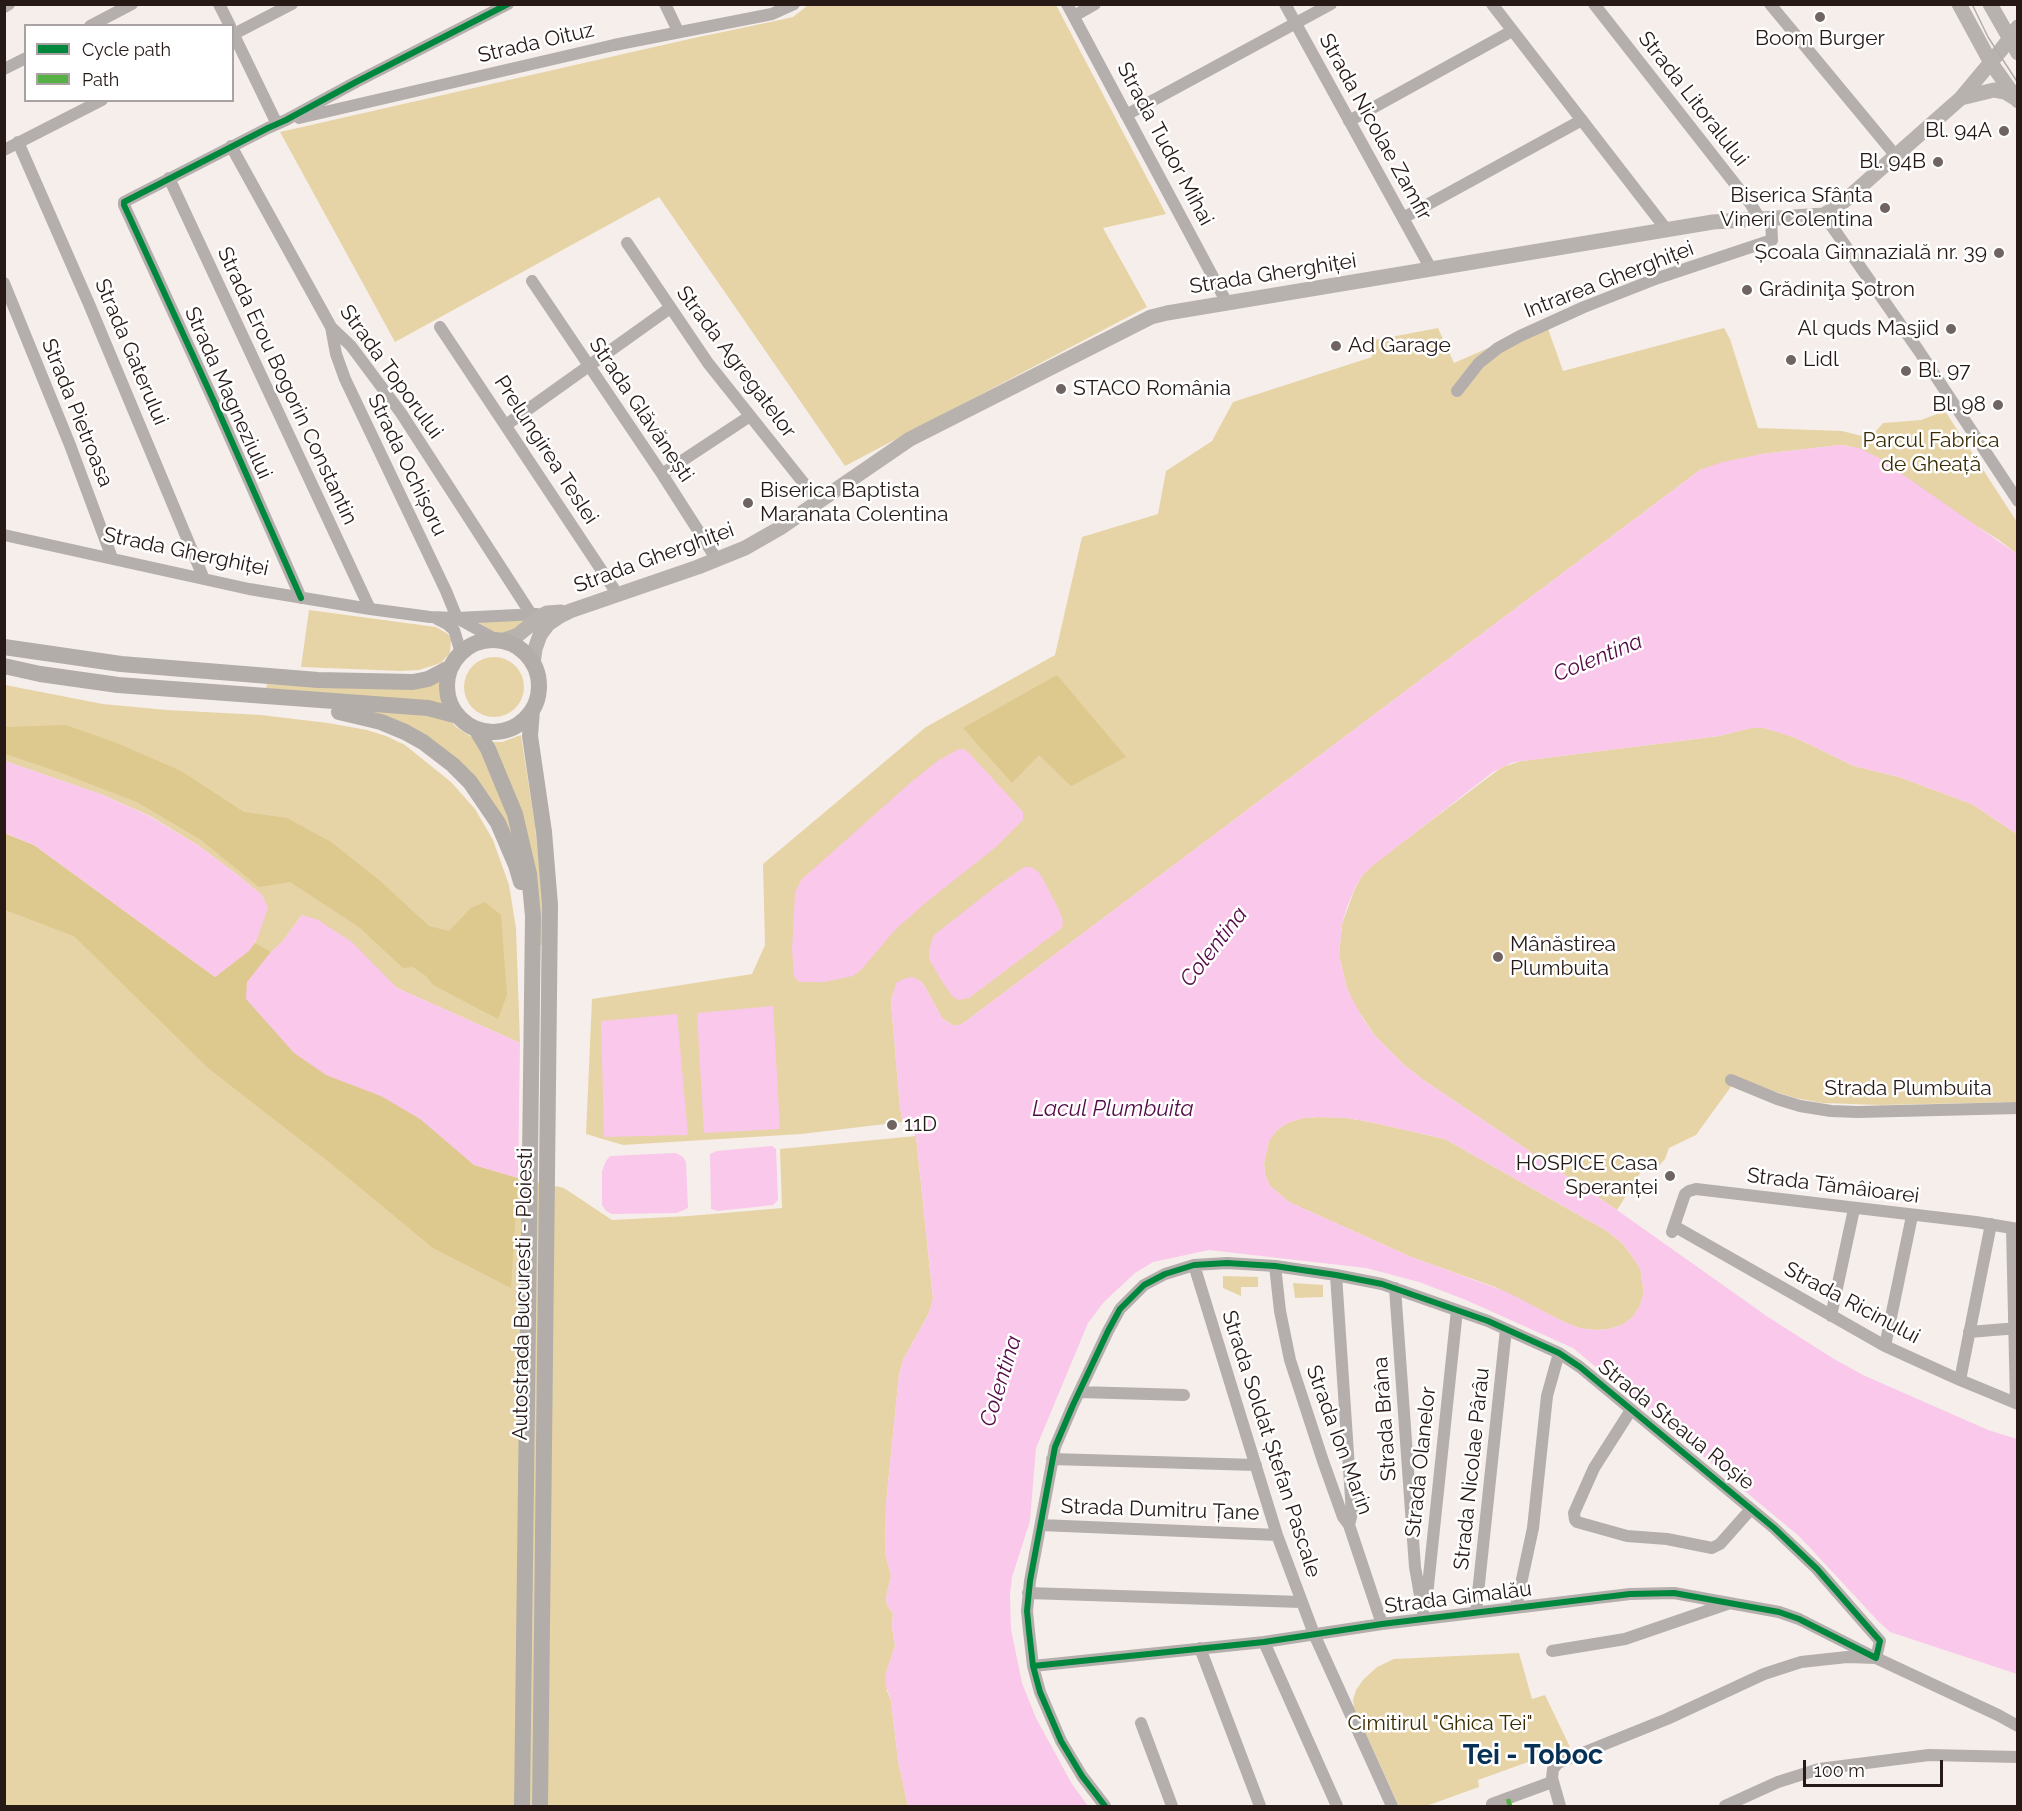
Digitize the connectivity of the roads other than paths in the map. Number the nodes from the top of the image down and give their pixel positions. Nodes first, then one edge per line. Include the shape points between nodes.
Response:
1 (9, 4) edge
2 (132, 4) edge
3 (219, 4) edge
4 (292, 4) edge
5 (508, 4) edge
6 (665, 4) edge
7 (794, 4) edge
8 (1067, 4) edge
9 (1095, 4) edge
10 (1285, 4) edge
11 (1331, 4) edge
12 (1492, 4) edge
13 (1594, 4) edge
14 (1770, 4) edge
15 (1959, 4) edge
16 (1990, 4) edge
17 (4, 7) edge
18 (1074, 16) junction
19 (94, 24) edge
20 (228, 24) edge
21 (1296, 24) junction
22 (234, 31) edge
23 (1512, 31) junction
24 (678, 32) junction
25 (2013, 33) edge
26 (234, 36) edge
27 (2018, 53) edge
28 (24, 59) edge
29 (1991, 63) junction
30 (4, 69) edge
31 (1961, 99) junction
32 (2017, 99) edge
33 (98, 102) edge
34 (1126, 115) junction
35 (1582, 120) junction
36 (1349, 121) junction
37 (282, 122) junction
38 (18, 142) junction
39 (231, 146) junction
40 (4, 150) edge
41 (1896, 156) junction
42 (169, 178) junction
43 (1824, 215) junction
44 (1403, 218) junction
45 (1765, 219) junction
46 (1666, 229) junction
47 (627, 243) dead end
48 (1431, 269) junction
49 (532, 281) dead end
50 (4, 283) edge
51 (1227, 303) junction
52 (670, 308) junction
53 (332, 327) junction
54 (440, 327) dead end
55 (588, 366) junction
56 (1457, 391) dead end
57 (750, 416) junction
58 (506, 425) junction
59 (662, 474) junction
60 (818, 501) junction
61 (2018, 501) edge
62 (4, 535) edge
63 (112, 558) junction
64 (717, 560) junction
65 (204, 579) junction
66 (618, 595) junction
67 (302, 598) junction
68 (370, 609) junction
69 (570, 611) junction
70 (547, 613) junction
71 (531, 614) junction
72 (430, 617) junction
73 (457, 618) junction
74 (499, 641) junction
75 (4, 647) edge
76 (462, 653) junction
77 (533, 664) junction
78 (4, 666) edge
79 (451, 667) junction
80 (277, 698) junction
81 (532, 710) junction
82 (458, 716) junction
83 (476, 729) junction
84 (533, 962) junction
85 (1731, 1080) dead end
86 (2018, 1108) edge
87 (1854, 1209) junction
88 (1912, 1216) junction
89 (1991, 1224) junction
90 (2015, 1228) edge
91 (1673, 1229) joint
92 (1194, 1265) junction
93 (1275, 1266) junction
94 (1336, 1275) junction
95 (1395, 1288) junction
96 (1457, 1310) junction
97 (1831, 1316) junction
98 (2016, 1328) edge
99 (1506, 1329) junction
100 (1969, 1332) junction
101 (1885, 1346) junction
102 (1559, 1353) junction
103 (1960, 1380) junction
104 (1079, 1392) junction
105 (1184, 1395) dead end
106 (2017, 1403) edge
107 (1631, 1410) junction
108 (1052, 1459) junction
109 (1256, 1465) junction
110 (1751, 1509) junction
111 (1041, 1525) junction
112 (1349, 1525) junction
113 (1277, 1535) junction
114 (1028, 1593) junction
115 (1301, 1602) junction
116 (1731, 1603) junction
117 (1516, 1607) junction
118 (1476, 1612) junction
119 (1424, 1618) junction
120 (1382, 1624) junction
121 (1314, 1634) junction
122 (1838, 1639) junction
123 (1264, 1642) junction
124 (1200, 1648) junction
125 (1552, 1651) dead end
126 (1837, 1658) junction
127 (1876, 1658) junction
128 (1033, 1666) junction
129 (542, 1722) junction
130 (1141, 1723) dead end
131 (2018, 1726) edge
132 (523, 1750) junction
133 (2018, 1757) edge
134 (1552, 1782) junction
135 (1509, 1802) edge
136 (1492, 1804) dead end
137 (515, 1806) edge
138 (522, 1806) edge
139 (540, 1806) edge
140 (548, 1806) edge
141 (1105, 1806) edge
142 (1172, 1806) edge
143 (1260, 1806) edge
144 (1337, 1806) edge
145 (1392, 1806) edge
146 (1560, 1806) edge
147 (1725, 1806) edge

1 - 17 street
2 - 19 street
3 - 20 street
4 - 22 street
5 - 37 street
6 - 24 street
7 - 24 street, Strada Oituz via 772,14
8 - 18 street, Strada Tudor Mihai
9 - 18 street
10 - 21 street, Strada Nicolae Zamfir
11 - 21 street
12 - 23 street
13 - 45 street, Strada Litoralului
14 - 41 street
15 - 29 main road
16 - 25 main road
18 - 34 street, Strada Tudor Mihai
21 - 34 street
21 - 36 street, Strada Nicolae Zamfir
23 - 35 street
23 - 36 street
24 - 37 street, Strada Oituz
25 - 27 main road
25 - 29 main road
26 - 37 street
28 - 30 street
29 - 31 main road
29 - 32 main road
31 - 32 main road via 1994,90
31 - 41 main road
33 - 38 street
34 - 51 street, Strada Tudor Mihai
35 - 44 street
35 - 46 street
36 - 44 street, Strada Nicolae Zamfir
37 - 39 street
38 - 40 street
38 - 65 street, Strada Gaterului
39 - 42 street
39 - 53 street, Strada Toporului
41 - 43 main road
42 - 67 street, Strada Magneziului via 124,203
42 - 68 street, Strada Erou Bogorin Constantin
43 - 45 main road, Strada Gherghiței
43 - 61 street
44 - 48 street, Strada Nicolae Zamfir
45 - 46 main road, Strada Gherghiței
45 - 56 street, Intrarea Gherghiței via 1772,240 1658,278 1520,336 1479,363
46 - 48 main road, Strada Gherghiței
47 - 52 street, Strada Agregatelor
48 - 51 main road, Strada Gherghiței
49 - 55 street, Strada Glăvănești
50 - 63 street, Strada Pietroasa
51 - 60 main road, Strada Gherghiței via 1159,315 1134,325 910,439
52 - 55 street
52 - 57 street, Strada Agregatelor
53 - 71 street, Strada Toporului via 401,413
53 - 73 street, Strada Ochișoru via 345,379
54 - 58 street, Prelungirea Teslei
55 - 58 street
55 - 59 street, Strada Glăvănești
57 - 59 street
57 - 60 street, Strada Agregatelor
58 - 66 street, Prelungirea Teslei
59 - 64 street, Strada Glăvănești
60 - 64 main road, Strada Gherghiței via 768,536
62 - 63 street, Strada Gherghiței
63 - 65 street, Strada Gherghiței
64 - 66 main road, Strada Gherghiței
65 - 67 street, Strada Gherghiței
66 - 69 main road, Strada Gherghiței
67 - 68 street, Strada Gherghiței
68 - 72 street, Strada Gherghiței
69 - 70 main road, Strada Gherghiței
69 - 77 main road, Strada Gherghiței via 544,628
70 - 71 street, Strada Gherghiței
70 - 74 main road via 518,635
71 - 73 street, Strada Gherghiței
72 - 73 street, Strada Gherghiței
72 - 76 street, Strada Gherghiței via 451,627
73 - 74 street, Strada Gherghiței
74 - 76 highway via 477,643
74 - 77 highway via 520,649
75 - 79 highway via 121,664 318,680 413,682
76 - 79 highway
77 - 81 highway via 538,692
78 - 80 highway via 118,685
79 - 82 highway via 447,687
80 - 82 highway via 428,708
80 - 84 highway via 381,722 423,742 462,774 508,843 521,885
81 - 83 highway via 508,729
81 - 129 highway, Autostrada Bucuresti - Ploiesti via 530,736 550,905
82 - 83 highway
83 - 84 highway via 498,769 522,840 531,890
84 - 132 highway, Autostrada Bucuresti - Ploiesti
85 - 86 street, Strada Plumbuita via 1790,1103 1831,1111
87 - 88 street, Strada Tămâioarei
87 - 91 street, Strada Tămâioarei via 1696,1189 1685,1194
87 - 97 street
88 - 89 street, Strada Tămâioarei
88 - 101 street
89 - 90 street, Strada Tămâioarei
89 - 100 street
90 - 98 street
91 - 97 street, Strada Ricinului
92 - 93 street, Strada Steaua Roșie
92 - 104 street, Strada Steaua Roșie via 1154,1279 1127,1301
92 - 109 street, Strada Soldat Ștefan Pascale
93 - 94 street, Strada Steaua Roșie
93 - 112 street, Strada Ion Marin via 1290,1360
94 - 95 street, Strada Steaua Roșie
94 - 112 street via 1352,1514
95 - 96 street, Strada Steaua Roșie
95 - 119 street, Strada Brâna via 1415,1567
96 - 99 street, Strada Steaua Roșie
96 - 119 street, Strada Olanelor
97 - 101 street, Strada Ricinului
98 - 100 street
98 - 106 street
99 - 102 street, Strada Steaua Roșie
99 - 118 street, Strada Nicolae Pârâu
100 - 103 street
101 - 103 street, Strada Ricinului
102 - 107 street, Strada Steaua Roșie
102 - 117 street via 1547,1396 1533,1528
103 - 106 street, Strada Ricinului
104 - 105 street
104 - 108 street, Strada Steaua Roșie
107 - 110 street, Strada Steaua Roșie
107 - 110 street via 1593,1468 1574,1513 1577,1522 1627,1536 1712,1548
108 - 109 street
108 - 111 street, Strada Steaua Roșie
109 - 113 street, Strada Soldat Ștefan Pascale
110 - 127 street, Strada Steaua Roșie via 1805,1557 1878,1637
111 - 113 street, Strada Dumitru Țane
111 - 114 street, Strada Steaua Roșie
112 - 120 street, Strada Ion Marin
113 - 115 street, Strada Soldat Ștefan Pascale
114 - 115 street
114 - 128 street, Strada Steaua Roșie
115 - 121 street, Strada Soldat Ștefan Pascale
116 - 117 street, Strada Gimalău via 1674,1593
116 - 122 street, Strada Gimalău via 1785,1614
116 - 125 street via 1633,1637
117 - 118 street, Strada Gimalău
118 - 119 street, Strada Gimalău
119 - 120 street, Strada Gimalău
120 - 121 street, Strada Gimalău
121 - 123 street, Strada Gimalău
121 - 145 street, Strada Soldat Ștefan Pascale
122 - 126 street
122 - 127 street, Strada Gimalău
123 - 124 street, Strada Gimalău
123 - 144 street
124 - 128 street, Strada Gimalău
124 - 143 street
126 - 127 street
126 - 134 street via 1777,1669 1562,1761 1552,1769
127 - 131 street, Strada Gimalău
128 - 141 street, Strada Steaua Roșie via 1053,1725 1082,1776
129 - 139 highway
129 - 140 highway
130 - 142 street
132 - 137 highway
132 - 138 highway
133 - 147 street via 1929,1755 1819,1769
134 - 135 street
134 - 146 street
135 - 136 street

